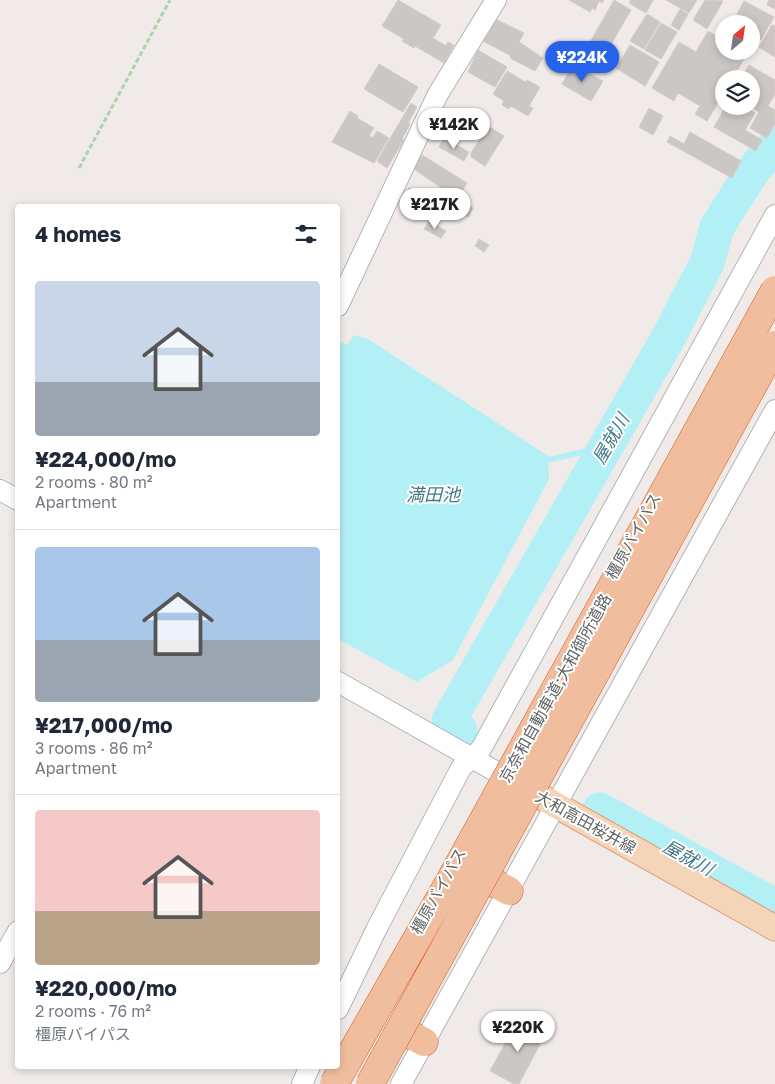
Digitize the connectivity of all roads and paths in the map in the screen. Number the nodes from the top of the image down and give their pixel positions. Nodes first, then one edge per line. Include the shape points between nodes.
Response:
1 (170, 0) edge
2 (496, 0) edge
3 (79, 168) dead end
4 (775, 215) edge
5 (775, 277) edge
6 (775, 290) edge
7 (340, 302) edge
8 (775, 345) edge
9 (775, 356) edge
10 (775, 410) edge
11 (0, 490) edge
12 (15, 498) edge
13 (340, 683) edge
14 (470, 759) junction
15 (502, 775) junction
16 (545, 799) junction
17 (775, 928) edge
18 (15, 936) edge
19 (0, 962) edge
20 (340, 1005) edge
21 (414, 1036) junction
22 (309, 1069) edge
23 (302, 1084) edge
24 (333, 1084) edge
25 (370, 1084) edge
26 (374, 1084) edge
27 (401, 1084) edge

1 - 3 path
2 - 7 street via 438,94
4 - 14 street via 480,750
5 - 15 highway, 橿原バイパス
6 - 24 highway, 京奈和自動車道;大和御所道路, bridge via 450,879
8 - 25 highway, 京奈和自動車道;大和御所道路, bridge
9 - 16 highway
10 - 16 street
11 - 12 street
13 - 14 street
14 - 15 street
14 - 20 street via 456,776
15 - 16 main road, 大和高田桜井線
15 - 24 highway, 橿原バイパス
16 - 17 main road, 大和高田桜井線
16 - 21 highway
18 - 19 street
21 - 26 highway
21 - 27 street
22 - 23 street

